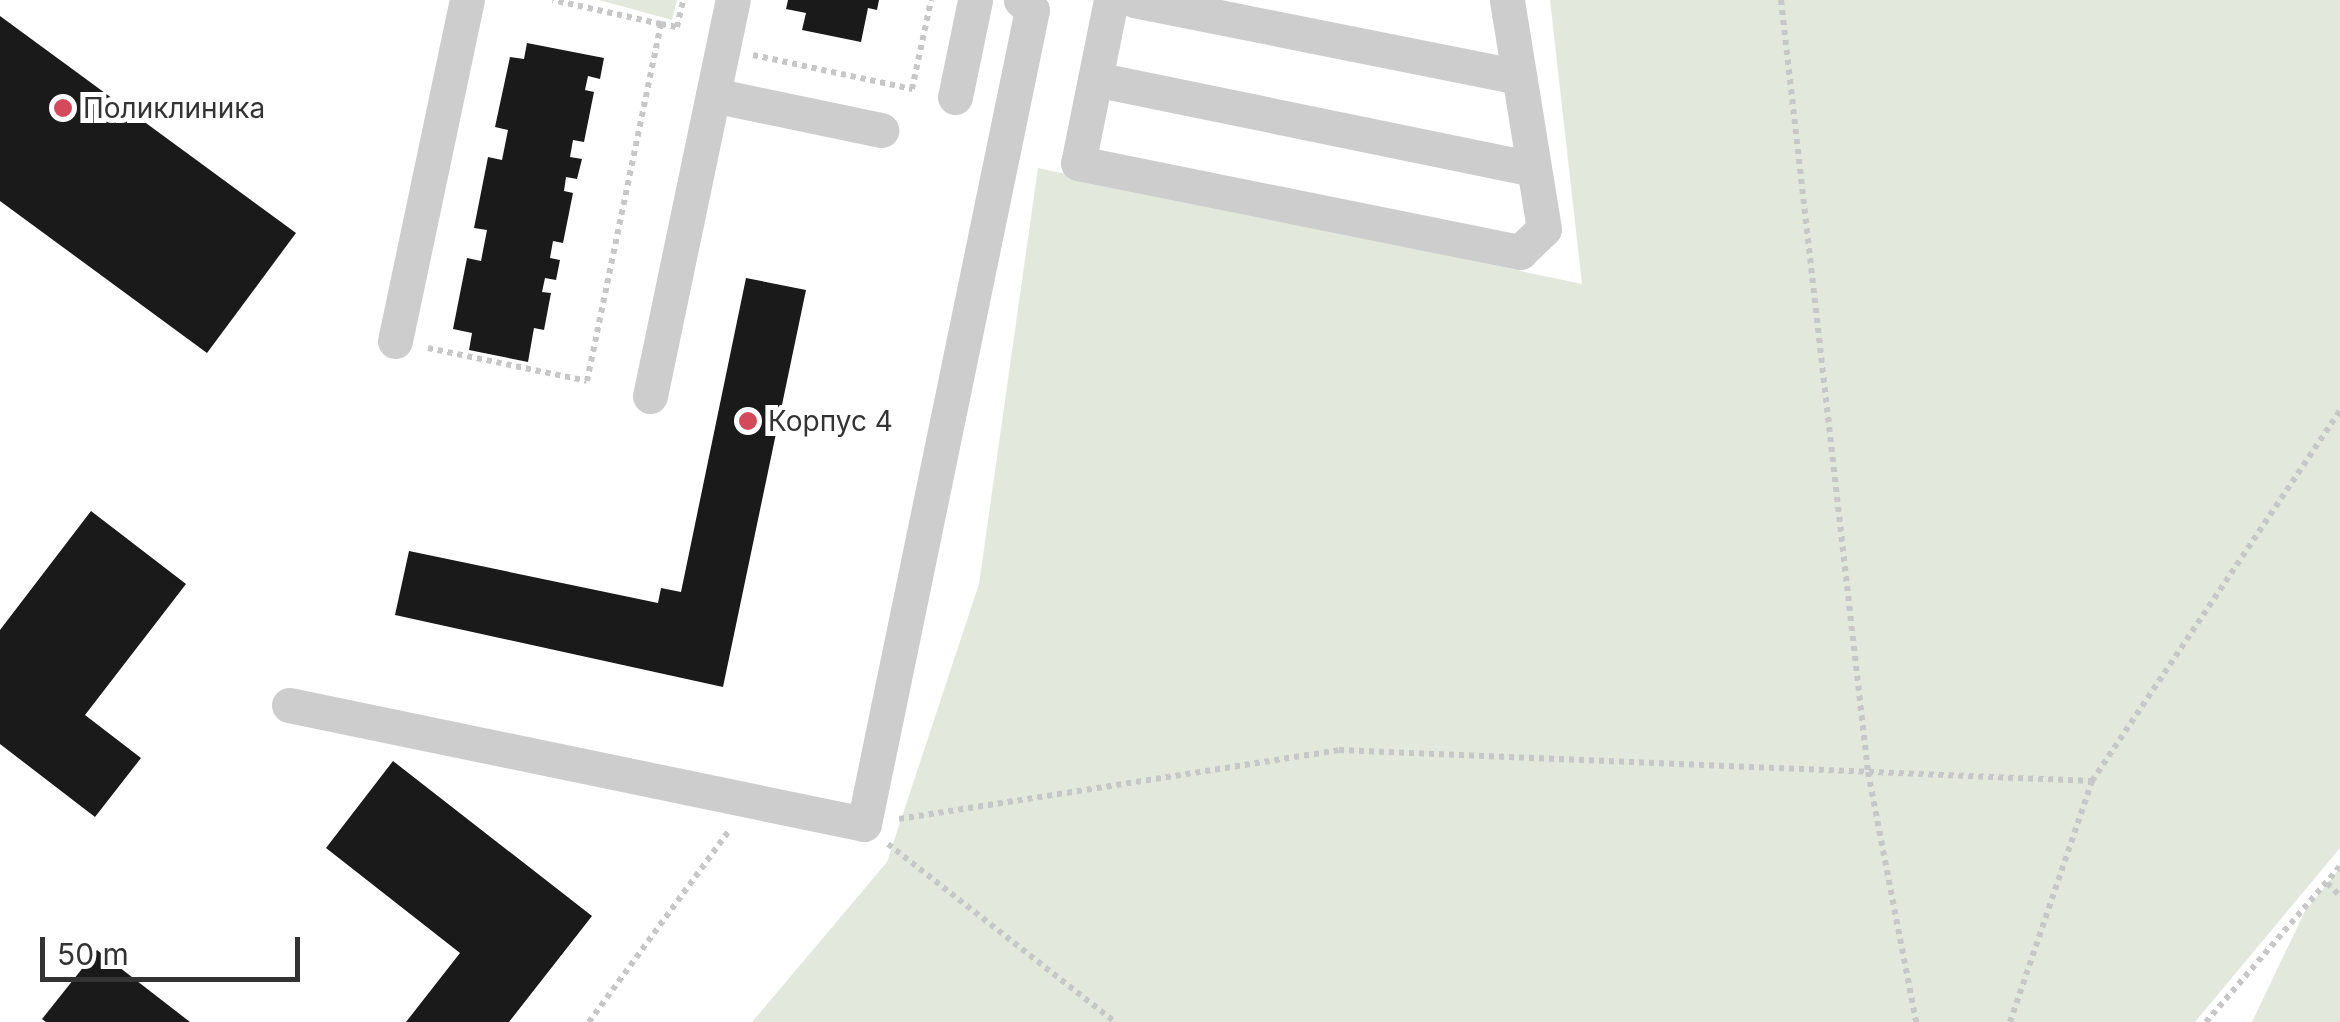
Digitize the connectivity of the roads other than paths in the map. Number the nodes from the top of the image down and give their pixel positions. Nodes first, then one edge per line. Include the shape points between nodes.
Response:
1 (467, 0) edge
2 (733, 0) edge
3 (975, 0) edge
4 (1020, 0) edge
5 (1112, 0) edge
6 (1134, 0) edge
7 (1507, 0) edge
8 (1519, 77) junction
9 (1096, 79) junction
10 (713, 95) junction
11 (956, 97) dead end
12 (881, 130) dead end
13 (1533, 169) junction
14 (405, 343) road end
15 (650, 396) dead end
16 (289, 705) dead end

1 - 14 lane
2 - 10 lane
3 - 11 lane
4 - 16 lane via 1032,10 864,824
5 - 9 lane
6 - 8 lane
7 - 8 lane
8 - 13 lane
9 - 13 lane
9 - 13 lane via 1078,163 1520,252 1544,228
10 - 12 lane
10 - 15 lane

